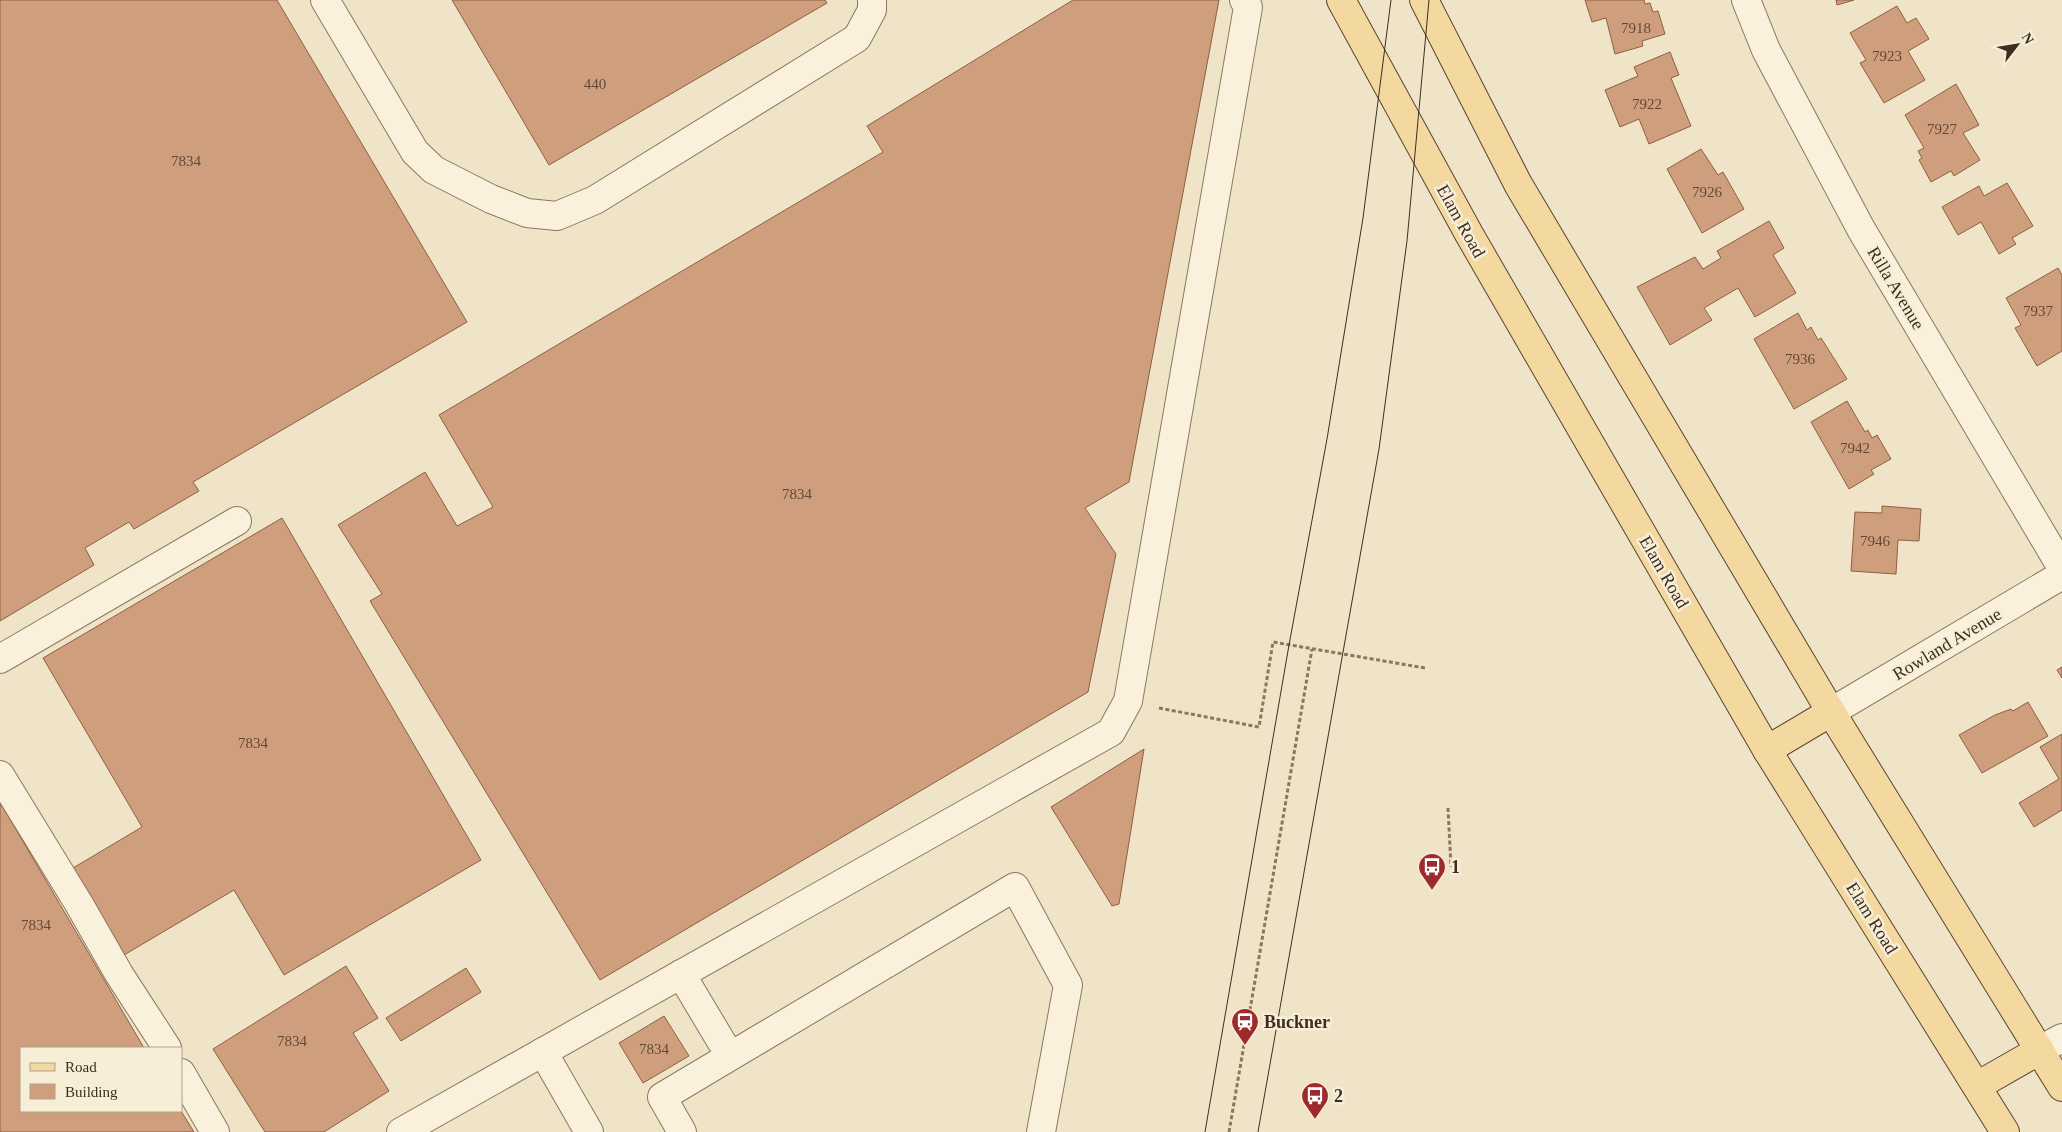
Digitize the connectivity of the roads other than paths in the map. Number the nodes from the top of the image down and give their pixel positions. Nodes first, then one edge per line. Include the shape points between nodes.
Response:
1 (326, 0) edge
2 (872, 0) edge
3 (1244, 0) edge
4 (1340, 0) edge
5 (1424, 0) edge
6 (1746, 0) edge
7 (237, 521) dead end
8 (2062, 568) edge
9 (2062, 575) edge
10 (0, 659) edge
11 (1831, 712) junction
12 (1767, 750) junction
13 (0, 775) edge
14 (681, 974) junction
15 (2051, 1044) edge
16 (166, 1047) edge
17 (543, 1052) junction
18 (730, 1056) junction
19 (182, 1075) edge
20 (1977, 1086) junction
21 (2062, 1087) edge
22 (215, 1132) edge
23 (400, 1132) edge
24 (589, 1132) edge
25 (682, 1132) edge
26 (1041, 1132) edge
27 (2005, 1132) edge

1 - 2 street via 415,152 434,170 527,214 557,216 595,200 857,38 872,10
3 - 14 street via 1248,7 1128,702 1111,732
4 - 12 main road, Elam Road via 1469,234
5 - 11 main road via 1518,184
6 - 8 street, Rilla Avenue via 1766,50 1861,229
7 - 10 street
9 - 11 street, Rowland Avenue
11 - 12 main road
11 - 15 main road
12 - 20 main road, Elam Road
13 - 16 street
14 - 17 street
14 - 18 street
15 - 20 main road
15 - 21 main road
17 - 23 street
17 - 24 street
18 - 25 street via 662,1097
18 - 26 street via 1015,886 1068,985
19 - 22 street
20 - 27 main road, Elam Road

